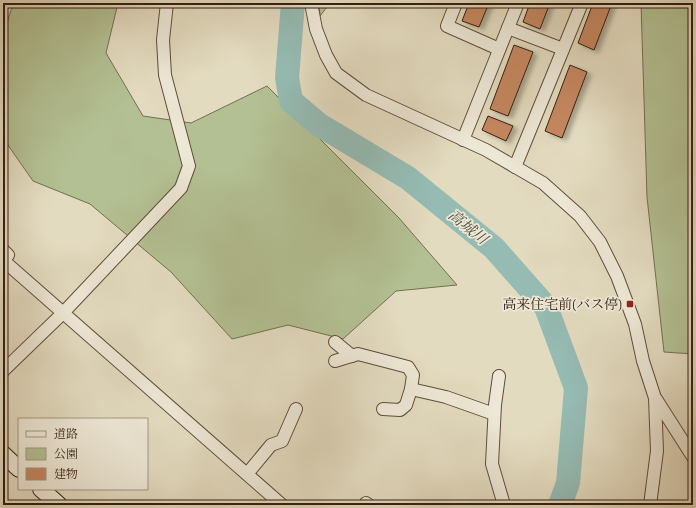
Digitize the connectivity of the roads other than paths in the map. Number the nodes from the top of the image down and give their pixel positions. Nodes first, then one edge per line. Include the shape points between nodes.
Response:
1 (167, 3) edge
2 (311, 3) edge
3 (456, 3) edge
4 (518, 3) edge
5 (582, 3) edge
6 (508, 28) junction
7 (499, 49) junction
8 (563, 49) junction
9 (463, 140) junction
10 (515, 167) junction
11 (3, 250) edge
12 (63, 313) junction
13 (334, 342) dead end
14 (352, 356) junction
15 (336, 361) dead end
16 (3, 371) edge
17 (499, 376) dead end
18 (411, 389) junction
19 (655, 398) junction
20 (296, 409) dead end
21 (383, 409) dead end
22 (494, 414) junction
23 (3, 454) edge
24 (693, 456) edge
25 (18, 468) edge
26 (247, 474) junction
27 (42, 490) edge
28 (59, 505) edge
29 (282, 505) edge
30 (504, 505) edge
31 (650, 505) edge

1 - 12 street via 162,40 165,75 189,166 181,188
2 - 9 street via 316,29 326,56 336,73 366,95
3 - 7 street via 446,26
4 - 6 street
5 - 8 street
6 - 7 street
6 - 8 street
7 - 9 street
8 - 10 street
9 - 10 street
10 - 19 street via 543,183 580,216 600,242 617,276 635,324
11 - 12 street via 8,255 4,261
12 - 16 street
12 - 26 street
13 - 14 street
14 - 15 street
14 - 18 street via 358,354 408,367 413,375
17 - 22 street
18 - 21 street via 406,404 400,410
18 - 22 street via 446,397
19 - 24 street
19 - 31 street via 657,451
20 - 26 street via 282,441 270,445
22 - 30 street via 492,464
23 - 25 main road
26 - 29 street
27 - 28 main road

